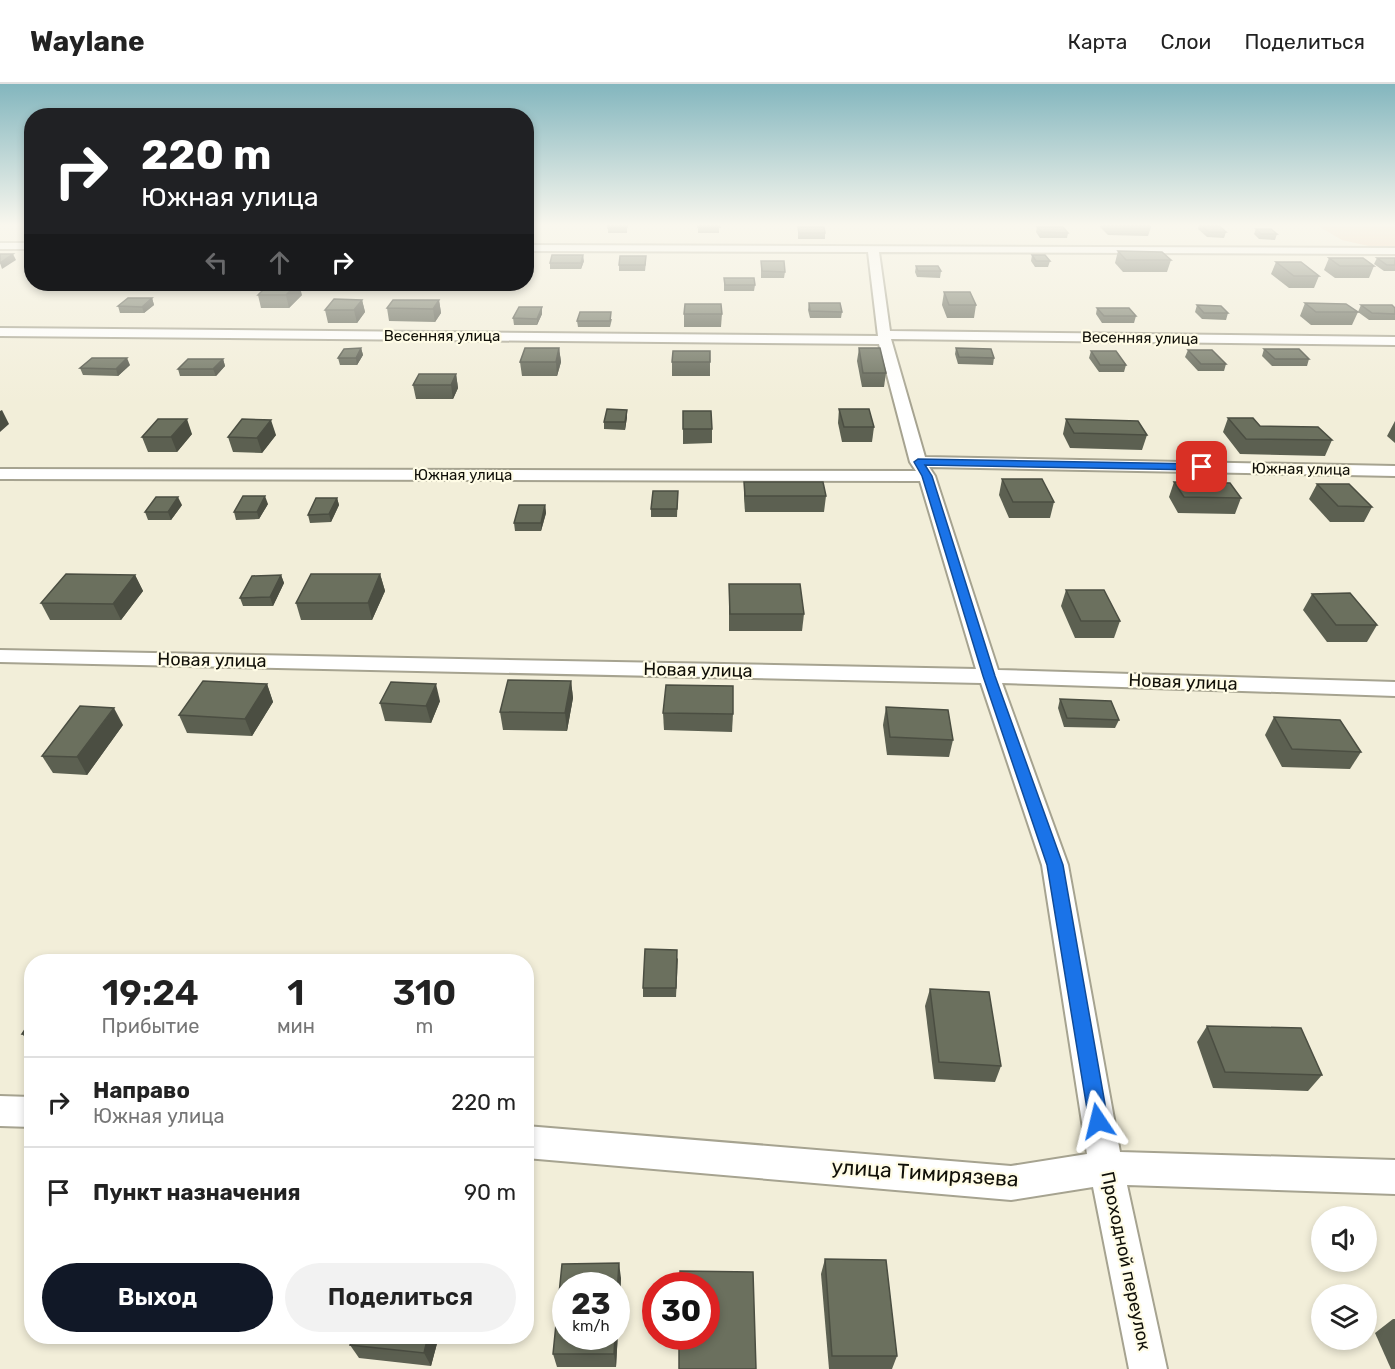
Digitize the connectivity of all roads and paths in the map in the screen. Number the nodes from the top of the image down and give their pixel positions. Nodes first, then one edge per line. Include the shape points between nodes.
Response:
1 (877, 284) edge
2 (0, 332) edge
3 (884, 337) junction
4 (1395, 341) edge
5 (923, 469) junction
6 (1395, 471) edge
7 (0, 474) edge
8 (0, 656) edge
9 (989, 676) junction
10 (1395, 688) edge
11 (0, 1111) edge
12 (24, 1112) edge
13 (534, 1143) edge
14 (1106, 1168) junction
15 (1395, 1177) edge
16 (1148, 1369) edge

1 - 3 street, Проходной переулок
2 - 3 street, Весенняя улица
3 - 4 street, Весенняя улица
3 - 5 street, Проходной переулок
5 - 6 street, Южная улица
5 - 7 street, Южная улица
5 - 9 street, Проходной переулок
8 - 9 street, Новая улица
9 - 10 street, Новая улица
9 - 14 street, Проходной переулок via 1055,865
11 - 12 street
13 - 14 street, улица Тимирязева via 1011,1183
14 - 15 street, улица Тимирязева
14 - 16 street, Проходной переулок

